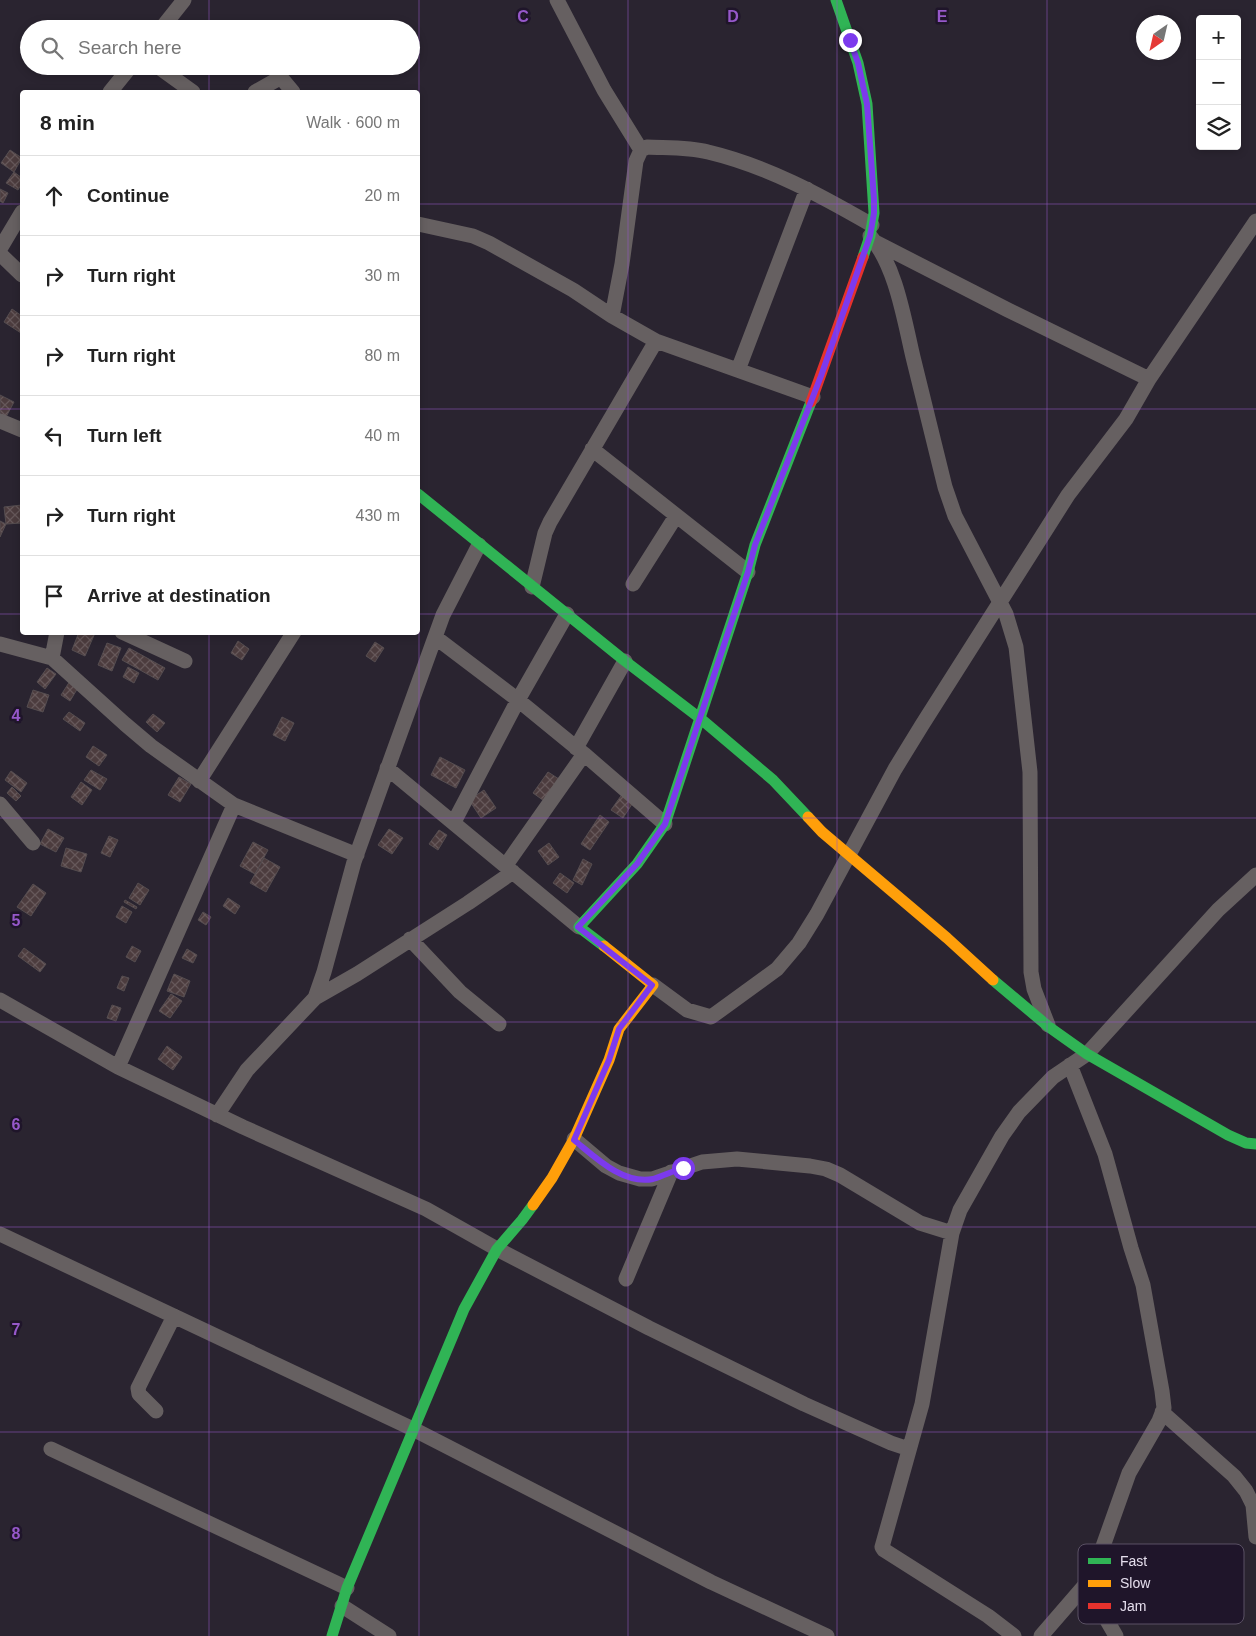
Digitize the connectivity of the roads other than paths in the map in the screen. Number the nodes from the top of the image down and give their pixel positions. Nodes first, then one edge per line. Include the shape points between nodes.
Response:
1 (184, 0) edge
2 (557, 0) edge
3 (836, 0) edge
4 (168, 20) edge
5 (124, 75) edge
6 (169, 75) edge
7 (112, 90) edge
8 (190, 90) edge
9 (259, 90) edge
10 (291, 90) edge
11 (641, 150) junction
12 (807, 189) junction
13 (20, 215) edge
14 (1256, 221) edge
15 (420, 224) edge
16 (872, 234) junction
17 (0, 249) edge
18 (0, 254) edge
19 (20, 273) edge
20 (612, 316) junction
21 (656, 341) junction
22 (738, 370) junction
23 (1149, 379) junction
24 (813, 397) junction
25 (0, 421) edge
26 (20, 429) edge
27 (592, 449) junction
28 (420, 496) edge
29 (676, 516) junction
30 (479, 545) junction
31 (748, 572) junction
32 (633, 584) dead end
33 (532, 587) junction
34 (1000, 601) junction
35 (567, 614) junction
36 (56, 635) edge
37 (128, 635) edge
38 (292, 635) edge
39 (435, 637) junction
40 (0, 644) edge
41 (52, 658) junction
42 (184, 661) dead end
43 (625, 661) junction
44 (518, 700) junction
45 (701, 719) junction
46 (580, 751) junction
47 (388, 768) junction
48 (199, 780) junction
49 (0, 804) edge
50 (234, 805) junction
51 (454, 822) junction
52 (665, 824) junction
53 (33, 843) dead end
54 (848, 854) junction
55 (357, 855) junction
56 (510, 869) junction
57 (1256, 875) edge
58 (578, 927) junction
59 (410, 939) junction
60 (652, 985) junction
61 (315, 998) junction
62 (0, 1000) edge
63 (499, 1024) dead end
64 (1049, 1026) junction
65 (1087, 1054) junction
66 (1070, 1065) junction
67 (118, 1067) junction
68 (218, 1115) junction
69 (574, 1140) junction
70 (1256, 1144) edge
71 (671, 1172) junction
72 (952, 1233) junction
73 (0, 1234) edge
74 (496, 1249) junction
75 (626, 1279) dead end
76 (174, 1316) junction
77 (156, 1411) dead end
78 (1162, 1412) junction
79 (414, 1429) junction
80 (51, 1449) dead end
81 (909, 1449) junction
82 (1256, 1538) edge
83 (1104, 1544) edge
84 (347, 1588) junction
85 (1078, 1593) edge
86 (342, 1606) junction
87 (1109, 1624) edge
88 (332, 1636) edge
89 (389, 1636) edge
90 (827, 1636) edge
91 (1014, 1636) edge
92 (1041, 1636) edge
93 (1116, 1636) edge

1 - 4 street
2 - 11 street via 604,90
3 - 16 street via 858,63 867,104 874,199
5 - 7 street
6 - 8 street
9 - 10 street via 278,79
11 - 12 street via 647,147 707,152
11 - 20 street via 636,160
12 - 16 street
12 - 22 street
13 - 17 street
14 - 23 street
15 - 20 street via 489,243
16 - 23 street via 1008,310
16 - 24 street
16 - 34 street via 888,265 898,297 955,516
18 - 19 street
20 - 21 street
21 - 22 street
21 - 27 street
22 - 24 street
23 - 34 street via 1126,419 1068,494
24 - 31 street via 755,545
25 - 26 street
27 - 29 street
27 - 33 street via 550,522
28 - 30 street
29 - 31 street
29 - 32 street
30 - 33 street
30 - 39 street
31 - 45 street
33 - 35 street
34 - 54 street via 895,769
34 - 64 street via 1016,647 1030,772 1031,972
35 - 43 street
35 - 44 street
36 - 41 street
37 - 42 street
38 - 48 street
39 - 44 street
39 - 47 street
40 - 41 street
41 - 48 street via 124,724
43 - 45 street
43 - 46 street
44 - 46 street
44 - 51 street
45 - 52 street
45 - 54 street via 773,780 822,832
46 - 52 street
46 - 56 street
47 - 51 street
47 - 55 street
48 - 50 street
49 - 53 street
50 - 55 street
50 - 67 street
51 - 56 street
52 - 58 street via 637,864
54 - 60 street via 799,943 777,969 715,1016 707,1017 687,1010
54 - 64 street
55 - 61 street
56 - 58 street
56 - 59 street via 468,903
57 - 65 street via 1218,910
58 - 60 street
59 - 61 street
59 - 63 street via 460,992
60 - 69 street via 619,1029
61 - 68 street via 247,1070
62 - 67 street
64 - 65 street
65 - 66 street
65 - 70 street via 1228,1135
66 - 72 street via 1053,1077 1019,1112 1002,1136 960,1210
66 - 78 street via 1104,1154 1143,1286 1162,1391
67 - 68 street
68 - 74 street via 426,1209
69 - 71 street via 619,1173 652,1179
69 - 74 street via 522,1220
71 - 72 street via 702,1162 737,1160 826,1169 920,1223
71 - 75 street
72 - 81 street via 922,1404
73 - 76 street
74 - 79 street via 464,1309
74 - 81 street via 804,1404
76 - 77 street via 138,1388 139,1394
76 - 79 street
78 - 82 street via 1234,1476 1246,1491 1253,1505
78 - 83 street via 1129,1472
79 - 84 street
79 - 90 street via 711,1582
80 - 84 street
81 - 91 street via 882,1547
84 - 86 street
85 - 92 street
86 - 88 street
86 - 89 street
87 - 93 street

